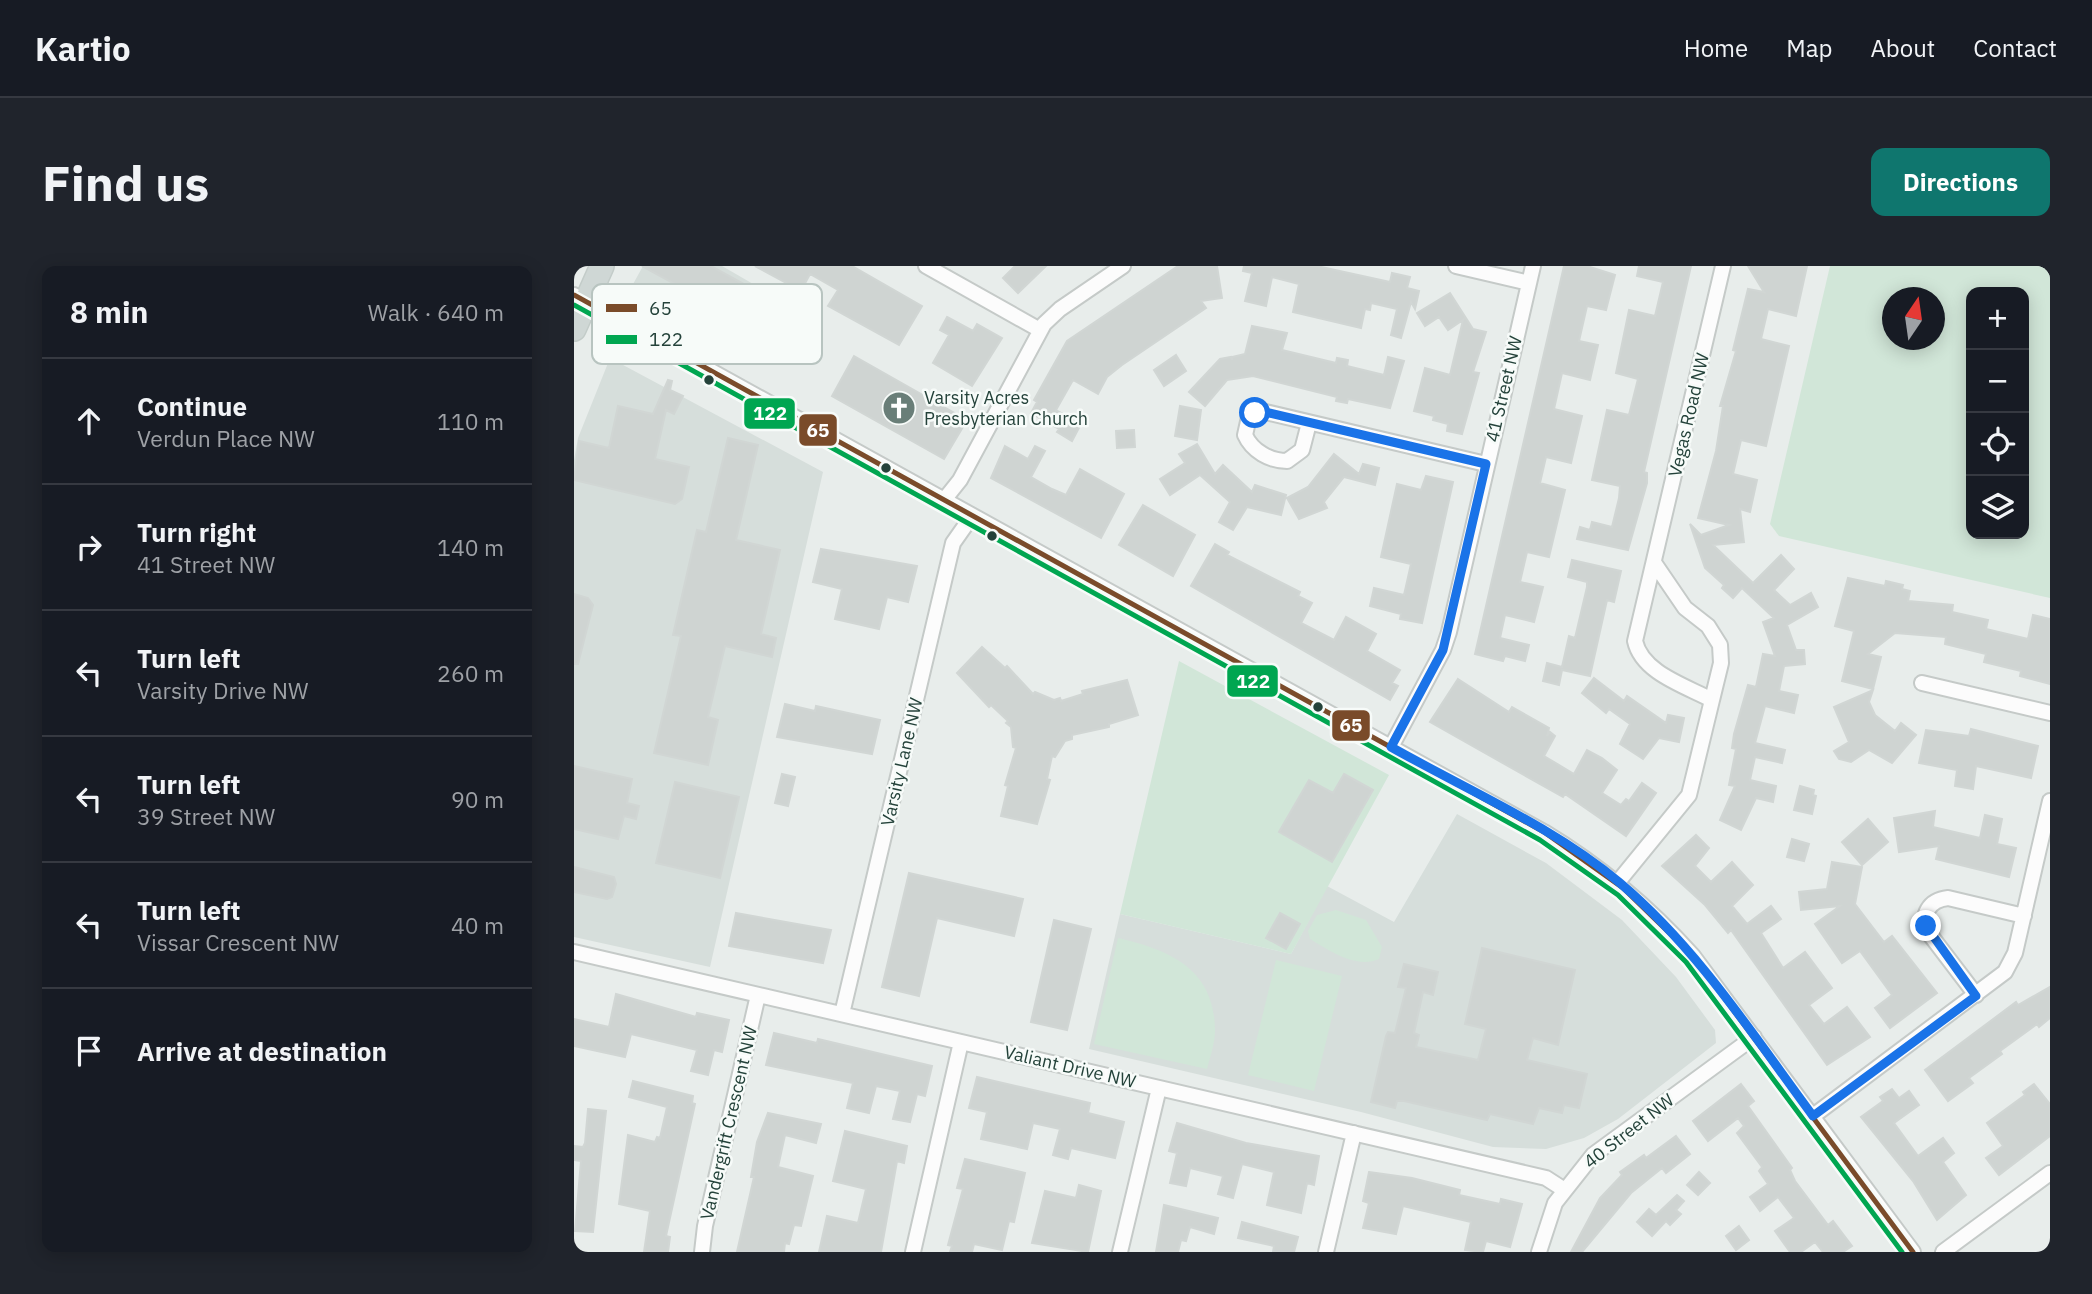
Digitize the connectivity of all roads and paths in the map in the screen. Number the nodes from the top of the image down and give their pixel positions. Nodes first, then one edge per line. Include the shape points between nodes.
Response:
1 (602, 266) edge
2 (926, 266) edge
3 (1123, 266) edge
4 (1456, 266) edge
5 (1532, 266) edge
6 (1723, 266) edge
7 (1529, 283) junction
8 (580, 298) edge
9 (574, 329) edge
10 (1040, 330) junction
11 (699, 364) edge
12 (1309, 423) junction
13 (1486, 464) junction
14 (944, 500) junction
15 (972, 516) junction
16 (1655, 564) junction
17 (1922, 683) dead end
18 (1712, 701) junction
19 (2050, 713) edge
20 (1391, 747) junction
21 (2050, 802) edge
22 (1618, 882) junction
23 (2024, 916) junction
24 (574, 952) edge
25 (758, 995) junction
26 (1976, 996) junction
27 (842, 1014) junction
28 (1754, 1037) junction
29 (961, 1042) junction
30 (1159, 1088) junction
31 (1813, 1116) junction
32 (1354, 1133) junction
33 (2050, 1173) edge
34 (1563, 1189) junction
35 (702, 1252) edge
36 (913, 1252) edge
37 (1120, 1252) edge
38 (1326, 1252) edge
39 (1539, 1252) edge
40 (1913, 1252) edge
41 (1943, 1252) edge

1 - 8 main road
2 - 10 street
3 - 10 street via 1060,309
4 - 7 street
5 - 7 street, 41 Street NW
6 - 16 street, Vegas Road NW
7 - 13 street, 41 Street NW
8 - 9 main road
10 - 14 street via 960,480
11 - 14 street
12 - 12 street via 1302,450 1287,461 1264,455 1245,435 1246,422 1261,411
12 - 13 street
13 - 20 street, 41 Street NW via 1443,650
14 - 15 street
15 - 20 street
15 - 27 street, Varsity Lane NW via 953,543
16 - 18 street via 1685,608 1708,626 1720,645 1721,663
16 - 18 street, Vegas Road NW via 1636,636 1639,655 1648,665
17 - 19 street
18 - 22 street via 1689,795
20 - 22 street via 1544,832
21 - 23 street
22 - 28 street via 1693,956
23 - 26 street via 2010,966
23 - 26 street via 1948,898 1935,901 1927,910 1928,932
24 - 25 street, Valiant Drive NW
25 - 27 street, Valiant Drive NW
25 - 35 street, Vandergrift Crescent NW
26 - 31 street
27 - 29 street, Valiant Drive NW
28 - 31 street
28 - 34 street, 40 Street NW via 1593,1155
29 - 30 street, Valiant Drive NW
29 - 36 street
30 - 32 street, Valiant Drive NW
30 - 37 street
31 - 40 street
32 - 34 street, Valiant Drive NW via 1546,1178
32 - 38 street
33 - 41 street
34 - 39 street, 40 Street NW via 1550,1213

